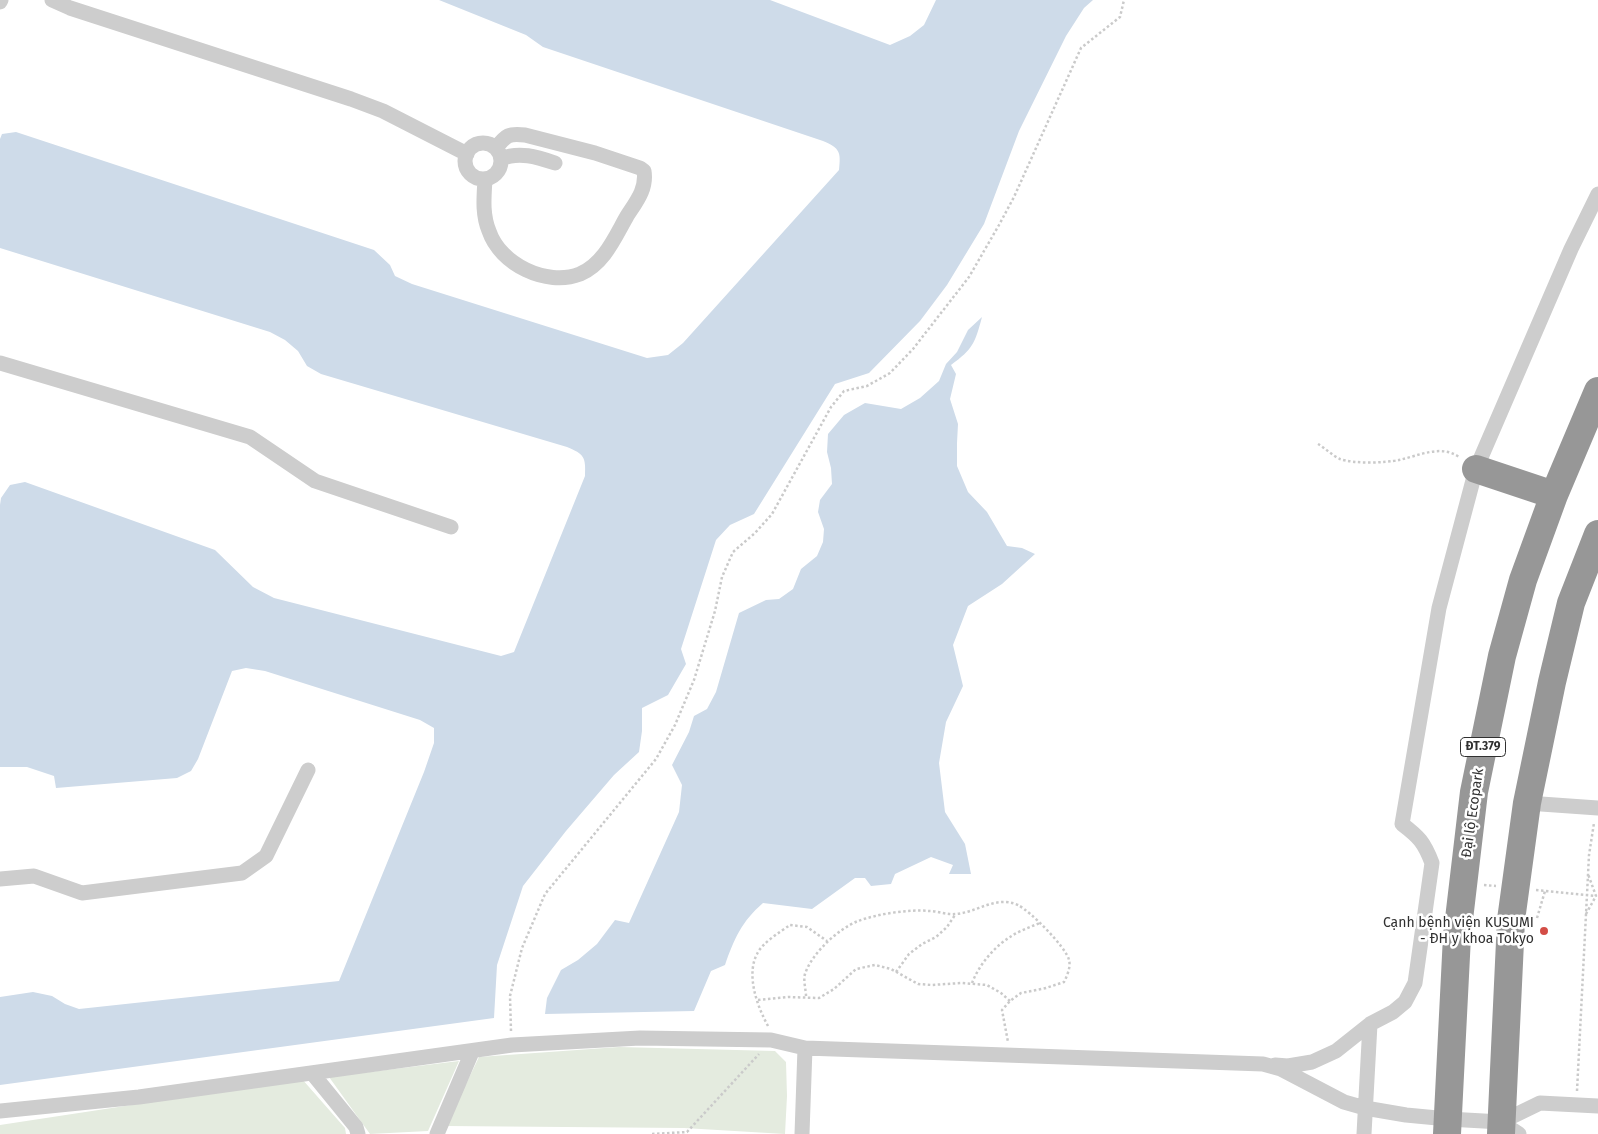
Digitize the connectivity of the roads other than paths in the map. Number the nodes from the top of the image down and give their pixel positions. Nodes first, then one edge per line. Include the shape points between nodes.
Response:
1 (52, 0) edge
2 (499, 153) junction
3 (467, 154) junction
4 (555, 164) dead end
5 (485, 179) junction
6 (1598, 194) edge
7 (0, 363) edge
8 (1598, 391) edge
9 (1476, 470) junction
10 (1554, 495) junction
11 (451, 527) dead end
12 (1598, 534) edge
13 (308, 770) dead end
14 (1527, 803) junction
15 (1597, 808) edge
16 (0, 879) edge
17 (1370, 1024) junction
18 (805, 1048) junction
19 (472, 1052) junction
20 (1263, 1064) junction
21 (312, 1073) junction
22 (1598, 1106) edge
23 (1365, 1108) junction
24 (0, 1111) edge
25 (1448, 1127) edge
26 (1507, 1130) edge
27 (358, 1134) edge
28 (437, 1134) edge
29 (802, 1134) edge
30 (1364, 1134) edge

1 - 3 street via 359,102
2 - 3 street via 491,144 478,143
2 - 4 street
2 - 5 street via 499,170
2 - 5 street via 507,135 525,135 640,168 644,171 645,184 610,247 597,262 580,274 564,277 542,276 519,267 501,252 489,233 483,211
3 - 5 street via 465,162 469,172
6 - 9 street
7 - 11 street via 250,437 315,481
8 - 10 highway, Đại lộ Ecopark / ĐT.379
9 - 10 highway
9 - 17 street via 1439,608 1402,824 1426,846 1432,863 1415,983 1405,1002
10 - 25 highway, Đại lộ Ecopark / ĐT.379 via 1522,580 1502,656 1474,792 1457,936
12 - 14 highway via 1571,603
13 - 16 street via 266,856 242,872 82,893 34,876
14 - 15 street
14 - 26 highway via 1511,920
17 - 20 street via 1336,1051 1312,1062 1288,1066
17 - 23 street
18 - 19 street via 771,1040 640,1038 512,1045
18 - 20 street
18 - 29 street
19 - 21 street
19 - 28 street
20 - 23 street via 1281,1069 1331,1097
21 - 24 street via 139,1097
21 - 27 street via 356,1127
22 - 26 street via 1540,1103
23 - 25 street
23 - 30 street
25 - 26 street

